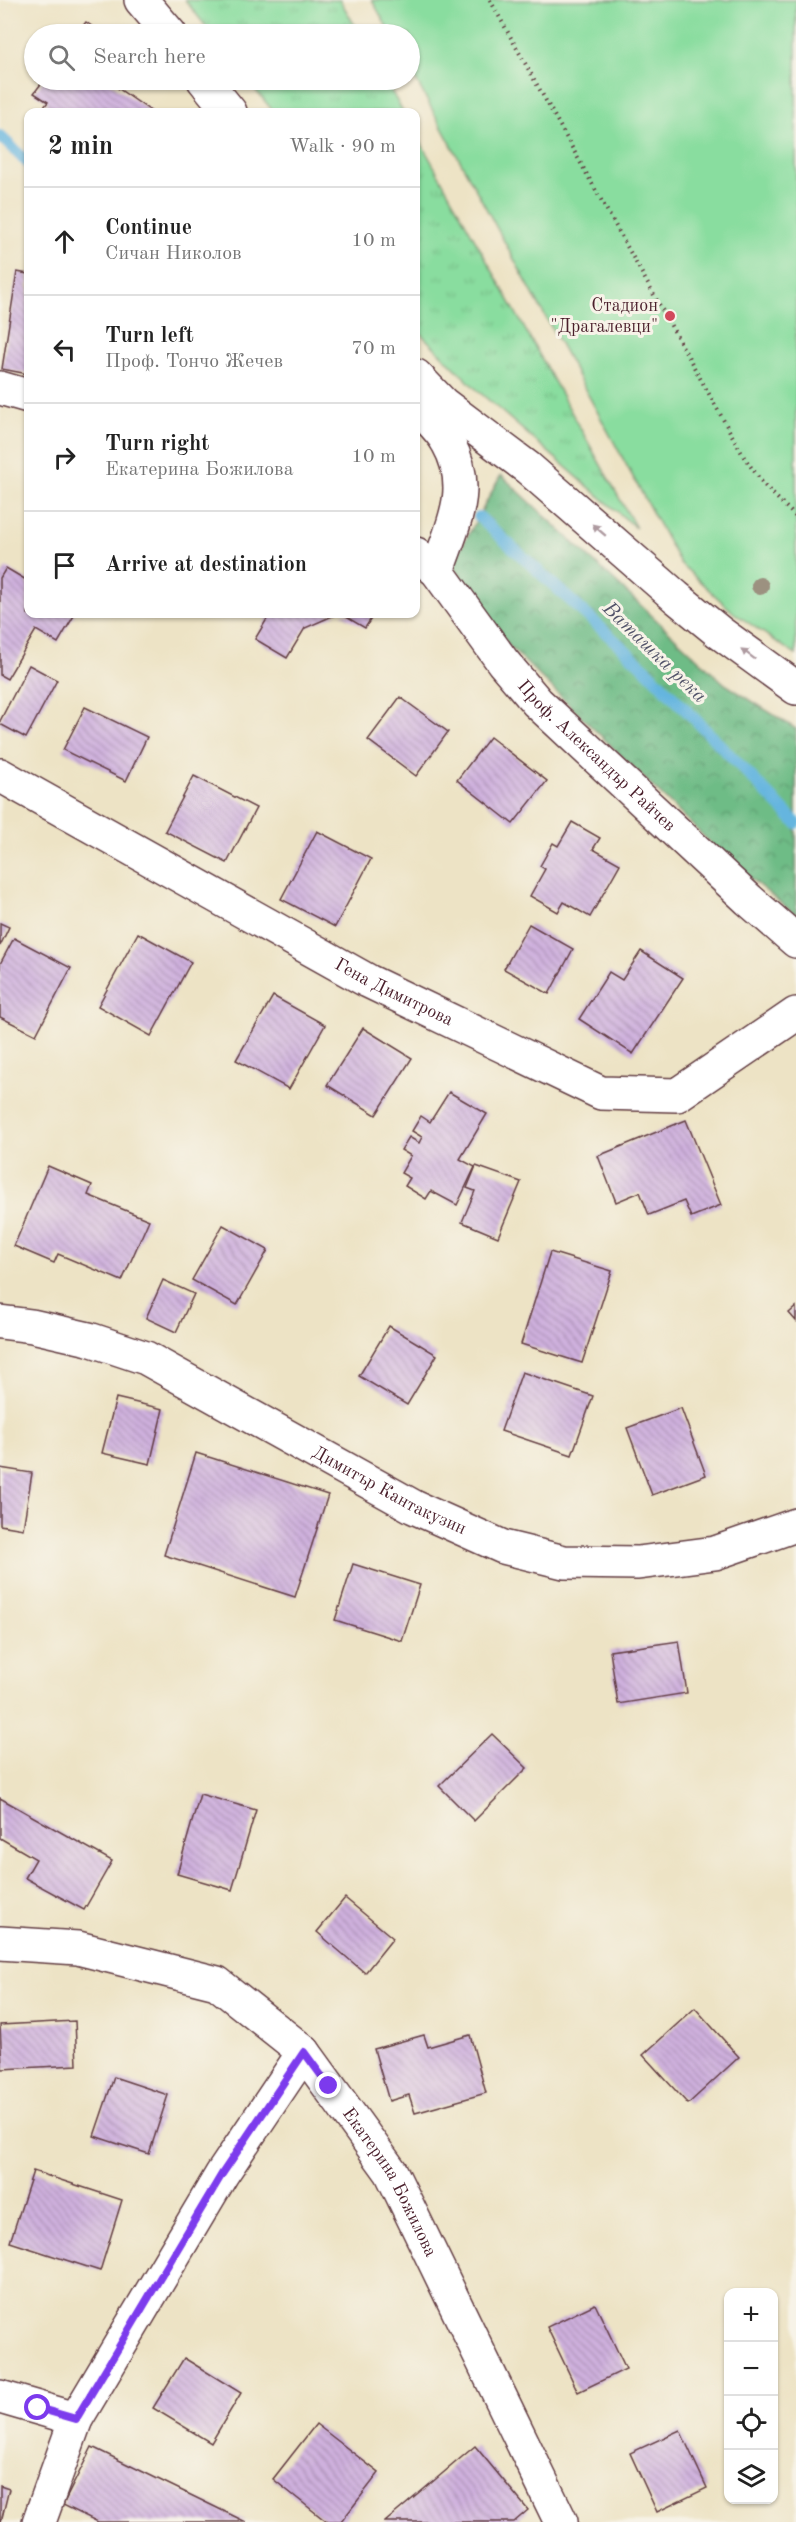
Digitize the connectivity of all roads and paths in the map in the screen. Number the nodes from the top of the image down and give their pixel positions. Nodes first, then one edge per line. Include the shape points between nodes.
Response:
1 (141, 0) edge
2 (490, 0) edge
3 (161, 24) edge
4 (212, 90) edge
5 (227, 108) edge
6 (420, 380) edge
7 (0, 388) edge
8 (24, 395) edge
9 (420, 410) edge
10 (796, 517) edge
11 (426, 562) edge
12 (796, 688) edge
13 (0, 775) edge
14 (796, 941) edge
15 (796, 1014) edge
16 (0, 1322) edge
17 (796, 1526) edge
18 (0, 1943) edge
19 (304, 2052) junction
20 (0, 2397) edge
21 (76, 2419) junction
22 (39, 2522) edge
23 (561, 2522) edge

1 - 3 street
2 - 10 path via 744,458
4 - 5 street
12 -> 6 street via 693,611 528,468 443,404
7 - 8 street
9 - 11 street via 448,442 459,468 461,500
11 - 14 street, Проф. Александър Райчев via 537,702
13 - 15 street, Гена Димитрова via 368,981 601,1094 677,1095
16 - 17 street, Димитър Кантакузин via 89,1339 146,1358 414,1507 503,1547 564,1562 638,1563 715,1554
18 - 19 street, Екатерина Божилова via 78,1948 217,1983
19 - 21 street via 222,2174
19 - 23 street, Екатерина Божилова via 391,2172
20 - 21 street
21 - 22 street

